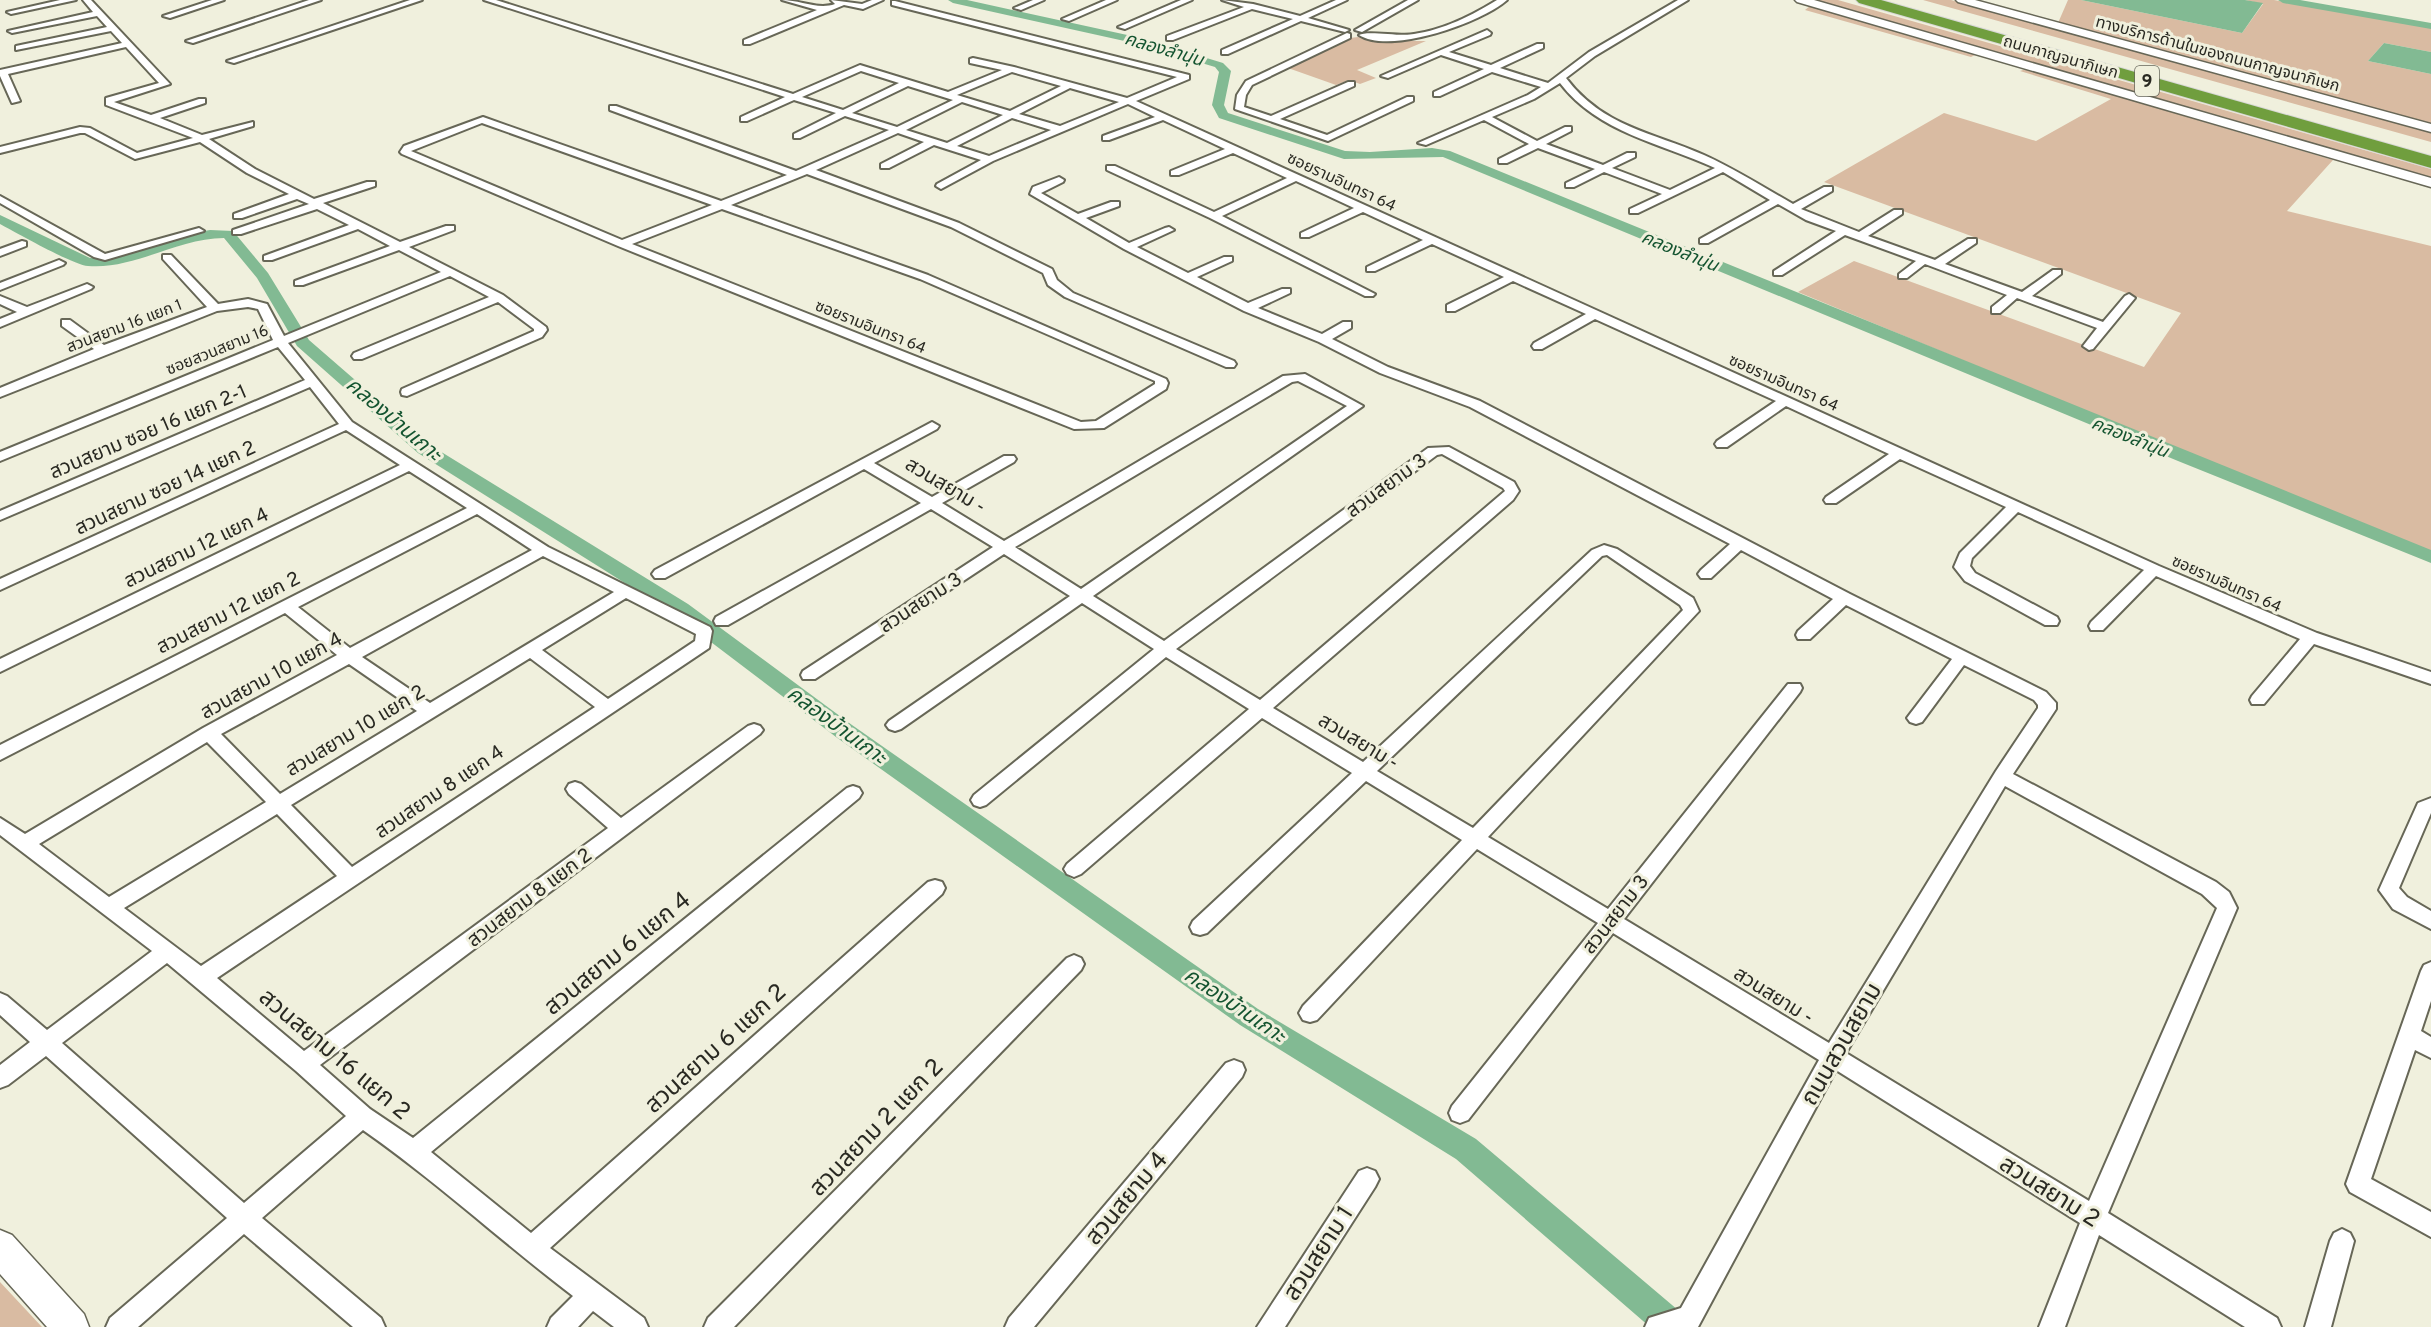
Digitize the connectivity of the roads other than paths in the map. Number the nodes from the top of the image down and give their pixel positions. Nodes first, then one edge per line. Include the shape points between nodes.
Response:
1 (72, 0) edge
2 (87, 0) edge
3 (220, 0) edge
4 (317, 0) edge
5 (418, 0) edge
6 (488, 0) edge
7 (786, 0) edge
8 (828, 0) edge
9 (879, 0) edge
10 (1040, 0) edge
11 (1113, 0) edge
12 (1188, 0) edge
13 (1226, 0) edge
14 (1269, 0) edge
15 (1343, 0) edge
16 (1414, 0) edge
17 (1503, 0) edge
18 (1684, 0) edge
19 (1801, 0) edge
20 (1864, 0) edge
21 (1898, 0) edge
22 (1962, 0) edge
23 (843, 3) junction
24 (895, 3) dead end
25 (1251, 7) junction
26 (1018, 8) dead end
27 (825, 10) junction
28 (11, 12) dead end
29 (99, 13) junction
30 (167, 16) dead end
31 (1066, 19) dead end
32 (1300, 19) junction
33 (1122, 27) dead end
34 (113, 28) junction
35 (12, 31) dead end
36 (1361, 32) junction
37 (1346, 33) junction
38 (1487, 33) dead end
39 (1170, 38) dead end
40 (190, 41) dead end
41 (747, 42) dead end
42 (126, 45) junction
43 (1540, 46) dead end
44 (19, 48) dead end
45 (1225, 52) dead end
46 (1442, 52) junction
47 (973, 61) dead end
48 (231, 62) dead end
49 (1492, 68) junction
50 (1011, 69) junction
51 (1, 72) edge
52 (1385, 76) dead end
53 (1561, 78) junction
54 (908, 82) junction
55 (1352, 84) dead end
56 (1070, 85) junction
57 (1548, 86) junction
58 (1437, 94) dead end
59 (949, 95) junction
60 (793, 96) junction
61 (962, 99) junction
62 (1410, 99) dead end
63 (15, 101) dead end
64 (202, 101) dead end
65 (1130, 102) junction
66 (613, 108) dead end
67 (843, 112) junction
68 (1013, 114) junction
69 (1163, 117) junction
70 (1485, 117) junction
71 (151, 118) junction
72 (744, 119) dead end
73 (1271, 120) junction
74 (250, 123) dead end
75 (2431, 128) edge
76 (1568, 129) dead end
77 (901, 130) junction
78 (1062, 130) junction
79 (797, 136) dead end
80 (1106, 138) dead end
81 (202, 139) junction
82 (933, 141) junction
83 (1423, 143) dead end
84 (1538, 144) junction
85 (948, 146) junction
86 (1233, 149) junction
87 (2431, 149) edge
88 (0, 150) edge
89 (1631, 155) dead end
90 (989, 159) junction
91 (1503, 160) dead end
92 (2431, 162) edge
93 (885, 166) dead end
94 (1111, 168) dead end
95 (1723, 168) junction
96 (1603, 169) junction
97 (802, 173) junction
98 (1175, 173) dead end
99 (1295, 177) junction
100 (1059, 180) dead end
101 (2431, 183) edge
102 (371, 184) dead end
103 (1570, 185) dead end
104 (941, 186) dead end
105 (1828, 189) dead end
106 (1670, 193) junction
107 (297, 195) junction
108 (0, 199) edge
109 (1776, 201) junction
110 (315, 204) junction
111 (1115, 204) dead end
112 (723, 205) junction
113 (1363, 208) junction
114 (1792, 209) junction
115 (1634, 211) dead end
116 (1898, 212) dead end
117 (238, 216) dead end
118 (1214, 216) junction
119 (1077, 219) junction
120 (357, 226) junction
121 (450, 228) dead end
122 (1169, 230) dead end
123 (199, 231) dead end
124 (1844, 231) junction
125 (237, 232) dead end
126 (1305, 235) dead end
127 (1860, 236) junction
128 (1432, 240) junction
129 (1704, 241) dead end
130 (1972, 241) dead end
131 (22, 244) dead end
132 (622, 244) junction
133 (399, 247) junction
134 (1128, 247) junction
135 (0, 253) edge
136 (167, 257) dead end
137 (268, 258) dead end
138 (1228, 259) dead end
139 (58, 262) dead end
140 (1930, 262) junction
141 (1371, 269) dead end
142 (2057, 272) dead end
143 (448, 273) junction
144 (1778, 273) dead end
145 (1903, 276) dead end
146 (1188, 277) junction
147 (1513, 277) junction
148 (299, 283) dead end
149 (0, 287) edge
150 (87, 287) dead end
151 (1286, 291) dead end
152 (1369, 294) dead end
153 (2019, 296) junction
154 (499, 297) junction
155 (2129, 298) dead end
156 (0, 300) edge
157 (215, 308) junction
158 (1248, 308) junction
159 (1451, 308) dead end
160 (1996, 310) dead end
161 (28, 312) junction
162 (1594, 314) junction
163 (0, 323) edge
164 (66, 323) dead end
165 (1347, 325) dead end
166 (2105, 327) junction
167 (285, 339) junction
168 (1323, 339) junction
169 (1538, 346) dead end
170 (2089, 346) dead end
171 (103, 350) junction
172 (358, 356) dead end
173 (1230, 364) dead end
174 (312, 382) junction
175 (407, 392) dead end
176 (0, 393) edge
177 (1785, 400) junction
178 (347, 424) junction
179 (932, 426) dead end
180 (1722, 444) dead end
181 (1899, 453) junction
182 (0, 457) edge
183 (1009, 459) dead end
184 (864, 463) junction
185 (410, 465) junction
186 (1831, 500) dead end
187 (934, 503) junction
188 (2016, 506) junction
189 (476, 508) junction
190 (0, 516) edge
191 (1740, 543) junction
192 (1004, 547) junction
193 (543, 550) junction
194 (2154, 569) junction
195 (660, 574) dead end
196 (1706, 574) dead end
197 (0, 585) edge
198 (625, 592) junction
199 (1080, 596) junction
200 (1844, 598) junction
201 (286, 606) junction
202 (722, 621) dead end
203 (2051, 621) dead end
204 (2097, 626) dead end
205 (1804, 635) dead end
206 (2311, 637) junction
207 (1166, 648) junction
208 (531, 650) junction
209 (350, 656) junction
210 (1961, 658) junction
211 (0, 666) edge
212 (809, 675) dead end
213 (2431, 678) edge
214 (1794, 688) dead end
215 (2258, 700) dead end
216 (607, 706) junction
217 (1262, 709) junction
218 (429, 711) junction
219 (1916, 718) dead end
220 (895, 725) dead end
221 (754, 730) dead end
222 (209, 733) junction
223 (0, 753) edge
224 (1365, 770) junction
225 (2002, 776) junction
226 (575, 789) dead end
227 (853, 793) dead end
228 (980, 800) dead end
229 (279, 802) junction
230 (2431, 805) edge
231 (621, 829) junction
232 (8, 833) edge
233 (1477, 838) junction
234 (1074, 869) dead end
235 (351, 878) junction
236 (935, 888) dead end
237 (109, 907) junction
238 (1611, 920) junction
239 (2431, 921) edge
240 (1200, 927) dead end
241 (166, 952) junction
242 (1074, 964) dead end
243 (2431, 971) edge
244 (201, 977) junction
245 (0, 1002) edge
246 (1310, 1013) dead end
247 (2408, 1035) junction
248 (47, 1042) junction
249 (2431, 1048) edge
250 (1832, 1057) junction
251 (304, 1064) junction
252 (1234, 1070) dead end
253 (0, 1078) edge
254 (1460, 1113) dead end
255 (362, 1116) junction
256 (414, 1152) junction
257 (1367, 1179) dead end
258 (2094, 1217) junction
259 (244, 1218) junction
260 (2431, 1225) edge
261 (2342, 1241) dead end
262 (0, 1247) edge
263 (531, 1250) junction
264 (591, 1296) junction
265 (1689, 1321) edge
266 (71, 1327) edge
267 (119, 1327) edge
268 (372, 1327) edge
269 (560, 1327) edge
270 (635, 1327) edge
271 (717, 1327) edge
272 (1018, 1327) edge
273 (1270, 1327) edge
274 (1658, 1327) edge
275 (2052, 1327) edge
276 (2268, 1327) edge
277 (2318, 1327) edge

1 - 28 street
2 - 29 street
3 - 30 street
4 - 40 street
5 - 48 street
6 - 60 street
7 - 27 street
8 - 23 street
9 - 23 street via 863,7
10 - 26 street
11 - 31 street
12 - 33 street
13 - 25 street
14 - 25 street
15 - 32 street
16 - 36 street
17 - 36 street via 1426,36 1397,39
18 - 53 street via 1577,63
19 - 101 main road
20 - 92 highway, ถนนกาญจนาภิเษก / 9
21 - 87 highway, ถนนกาญจนาภิเษก / 9
22 - 75 main road, ทางบริการด้านในของถนนกาญจนาภิเษก
23 - 27 street
24 - 65 street via 1186,77
25 - 32 street
25 - 39 street
27 - 41 street
29 - 34 street
29 - 35 street
32 - 37 street
32 - 45 street
34 - 42 street
34 - 44 street
36 - 37 street
37 - 73 street via 1249,82 1238,103 1240,110
38 - 46 street
42 - 51 street
42 - 71 street via 165,84 107,102
43 - 49 street
46 - 49 street
46 - 52 street
47 - 50 street, ซอยรามอินทรา 64
49 - 57 street
49 - 58 street
50 - 56 street, ซอยรามอินทรา 64
50 - 59 street
51 - 63 street
53 - 57 street
53 - 95 street via 1582,104 1601,117
54 - 59 street
54 - 60 street via 860,68
54 - 67 street
55 - 73 street
56 - 65 street, ซอยรามอินทรา 64
56 - 68 street
57 - 70 street
59 - 61 street
60 - 67 street
60 - 72 street
61 - 68 street
61 - 77 street
62 - 73 street via 1328,138
64 - 71 street
65 - 69 street, ซอยรามอินทรา 64
65 - 78 street
66 - 97 street
67 - 77 street
67 - 79 street
68 - 78 street
68 - 85 street
69 - 80 street
69 - 86 street, ซอยรามอินทรา 64
70 - 83 street
70 - 84 street
71 - 81 street
74 - 81 street
76 - 84 street
77 - 82 street
77 - 97 street
78 - 90 street
81 - 88 street via 135,156 80,130
81 - 107 street
82 - 85 street
82 - 93 street
84 - 91 street
84 - 96 street
85 - 90 street
86 - 98 street
86 - 99 street, ซอยรามอินทรา 64
89 - 96 street
90 - 104 street
94 - 118 street
95 - 106 street
95 - 109 street
96 - 103 street
96 - 106 street
97 - 112 street
97 - 173 street via 955,225 1048,271 1054,285 1069,295
99 - 113 street, ซอยรามอินทรา 64
99 - 118 street
100 - 119 street via 1035,194
102 - 110 street
105 - 114 street
106 - 115 street
107 - 110 street
107 - 117 street
108 - 123 street via 105,257
109 - 114 street
109 - 129 street
110 - 120 street
110 - 125 street
111 - 119 street
112 - 132 street
112 - 132 street, ซอยรามอินทรา 64 via 481,119 405,150
112 - 132 street, ซอยรามอินทรา 64 via 924,277 1160,379 1161,386 1099,425 1078,426
113 - 126 street
113 - 128 street, ซอยรามอินทรา 64
114 - 124 street
116 - 127 street
118 - 152 street
119 - 134 street
120 - 133 street
120 - 137 street
121 - 133 street
122 - 134 street
124 - 127 street
124 - 144 street
127 - 140 street
128 - 141 street
128 - 147 street, ซอยรามอินทรา 64
130 - 140 street
131 - 135 street
133 - 143 street
133 - 148 street
134 - 146 street
136 - 157 street
138 - 146 street
139 - 149 street
140 - 145 street
140 - 153 street
142 - 153 street
143 - 154 street
143 - 167 street, ซอยสวนสยาม 16
146 - 158 street
147 - 159 street
147 - 162 street, ซอยรามอินทรา 64
150 - 161 street
151 - 158 street
153 - 160 street
153 - 166 street
154 - 172 street
154 - 175 street via 541,330 538,334
155 - 166 street
156 - 161 street
157 - 167 street, สวนสยาม 16 แยก 1 via 248,303 263,307
157 - 171 street, สวนสยาม 16 แยก 1
158 - 168 street
161 - 163 street
162 - 169 street
162 - 177 street, ซอยรามอินทรา 64
164 - 171 street
165 - 168 street
166 - 170 street
167 - 174 street
167 - 182 street, ซอยสวนสยาม 16
168 - 191 street via 1384,370 1475,404
171 - 176 street, สวนสยาม 16 แยก 1
174 - 178 street
174 - 190 street, สวนสยาม ซอย 16 แยก 2-1
177 - 180 street
177 - 181 street, ซอยรามอินทรา 64
178 - 185 street
178 - 197 street, สวนสยาม ซอย 14 แยก 2
179 - 184 street
181 - 186 street
181 - 188 street, ซอยรามอินทรา 64
183 - 187 street
184 - 187 street, สวนสยาม -
184 - 195 street
185 - 189 street
185 - 211 street, สวนสยาม 12 แยก 4
187 - 192 street, สวนสยาม -
187 - 202 street
188 - 194 street, ซอยรามอินทรา 64
188 - 203 street via 1965,556 1962,567 1970,577
189 - 193 street
189 - 201 street, สวนสยาม 12 แยก 2
191 - 196 street
191 - 200 street
192 - 199 street, สวนสยาม -
192 - 199 street, สวนสยาม 3 via 1288,379 1300,377 1356,406
192 - 212 street, สวนสยาม 3
193 - 198 street
193 - 209 street, สวนสยาม 10 แยก 4
194 - 204 street
194 - 206 street, ซอยรามอินทรา 64
198 - 208 street, สวนสยาม 10 แยก 2
198 - 216 street, สวนสยาม 8 แยก 4 via 704,631 703,644
199 - 207 street, สวนสยาม -
199 - 220 street, สวนสยาม 3
200 - 205 street
200 - 210 street
201 - 209 street
201 - 223 street, สวนสยาม 12 แยก 2
206 - 213 street, ซอยรามอินทรา 64
206 - 215 street
207 - 217 street, สวนสยาม -
207 - 217 street, สวนสยาม 3 via 1433,451 1443,450 1509,485 1512,491 1508,497
207 - 228 street, สวนสยาม 3
208 - 216 street
208 - 218 street, สวนสยาม 10 แยก 2
209 - 218 street
209 - 222 street, สวนสยาม 10 แยก 4
210 - 219 street
210 - 225 street, ถนนสวนสยาม via 2047,703 2047,709
214 - 238 street, สวนสยาม 3
216 - 235 street, สวนสยาม 8 แยก 4
217 - 224 street, สวนสยาม -
217 - 234 street, สวนสยาม 3
218 - 229 street, สวนสยาม 10 แยก 2
221 - 231 street, สวนสยาม 8 แยก 2
222 - 229 street
222 - 232 street, สวนสยาม 10 แยก 4
224 - 233 street, สวนสยาม -
224 - 233 street via 1597,553 1612,552 1687,602 1691,611
224 - 240 street
225 - 250 street, ถนนสวนสยาม
225 - 258 street via 2210,888 2222,898 2227,909
226 - 231 street
227 - 256 street, สวนสยาม 6 แยก 4
229 - 235 street
229 - 237 street, สวนสยาม 10 แยก 2
230 - 239 street via 2424,808 2389,891 2400,903
231 - 251 street, สวนสยาม 8 แยก 2
232 - 237 street, สวนสยาม 16 แยก 2
233 - 238 street, สวนสยาม -
233 - 246 street
235 - 244 street, สวนสยาม 8 แยก 4
236 - 263 street, สวนสยาม 6 แยก 2
237 - 241 street, สวนสยาม 16 แยก 2
238 - 250 street, สวนสยาม -
238 - 254 street, สวนสยาม 3
241 - 244 street, สวนสยาม 16 แยก 2
241 - 248 street
242 - 271 street, สวนสยาม 2 แยก 2
243 - 247 street
244 - 251 street, สวนสยาม 16 แยก 2
245 - 248 street
247 - 249 street
247 - 260 street via 2358,1184
248 - 253 street
248 - 259 street
250 - 258 street, สวนสยาม 2
250 - 265 street, ถนนสวนสยาม
251 - 255 street, สวนสยาม 16 แยก 2
252 - 272 street, สวนสยาม 4
255 - 256 street, สวนสยาม 16 แยก 2
255 - 259 street
256 - 263 street, สวนสยาม 16 แยก 2
257 - 273 street, สวนสยาม 1
258 - 275 street
258 - 276 street, สวนสยาม 2
259 - 267 street
259 - 268 street
261 - 277 street
262 - 266 main road
263 - 264 street, สวนสยาม 16 แยก 2
264 - 269 street
264 - 270 street, สวนสยาม 16 แยก 2
265 - 274 street, ถนนสวนสยาม

